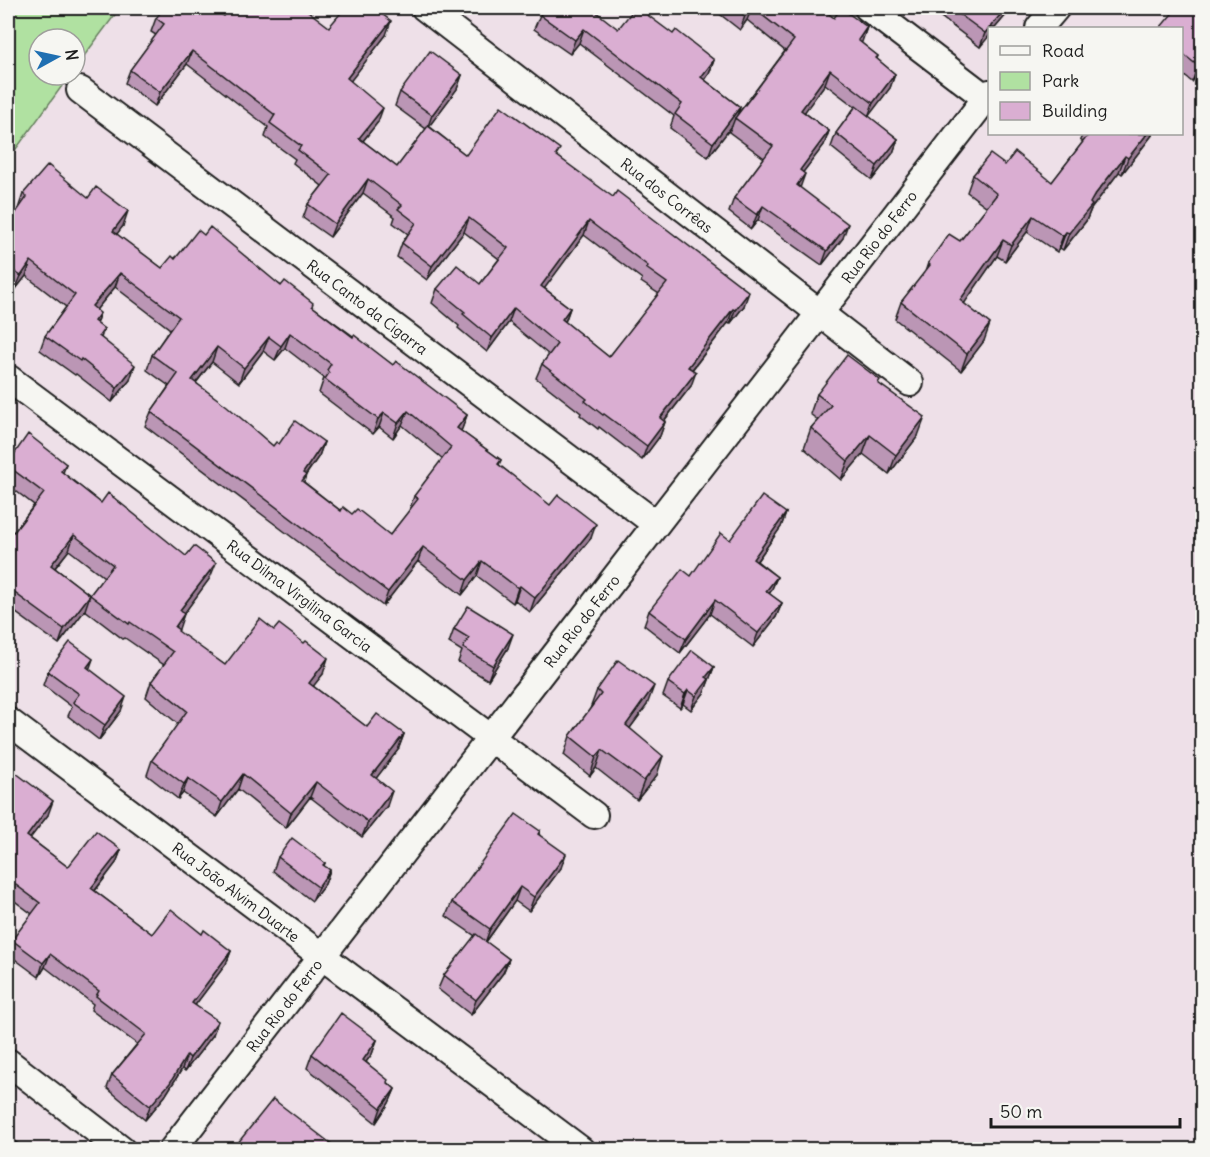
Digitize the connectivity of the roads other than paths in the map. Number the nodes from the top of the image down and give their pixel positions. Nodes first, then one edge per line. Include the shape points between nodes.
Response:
1 (425, 8) edge
2 (868, 8) edge
3 (1056, 8) edge
4 (1040, 27) edge
5 (80, 90) dead end
6 (988, 95) edge
7 (819, 313) junction
8 (8, 378) edge
9 (910, 383) dead end
10 (656, 524) junction
11 (8, 721) edge
12 (491, 738) junction
13 (594, 815) dead end
14 (322, 955) junction
15 (8, 1062) edge
16 (122, 1149) edge
17 (172, 1149) edge
18 (581, 1149) edge

1 - 7 street, Rua dos Corrêas
2 - 6 street
3 - 4 street
5 - 10 street, Rua Canto da Cigarra
6 - 7 street, Rua Rio do Ferro
7 - 9 street, Rua dos Corrêas
7 - 10 street, Rua Rio do Ferro
8 - 12 street, Rua Dilma Virgilina Garcia
10 - 12 street, Rua Rio do Ferro
11 - 14 street, Rua João Alvim Duarte
12 - 13 street, Rua Dilma Virgilina Garcia
12 - 14 street, Rua Rio do Ferro
14 - 17 street, Rua Rio do Ferro
14 - 18 street, Rua João Alvim Duarte
15 - 16 street

